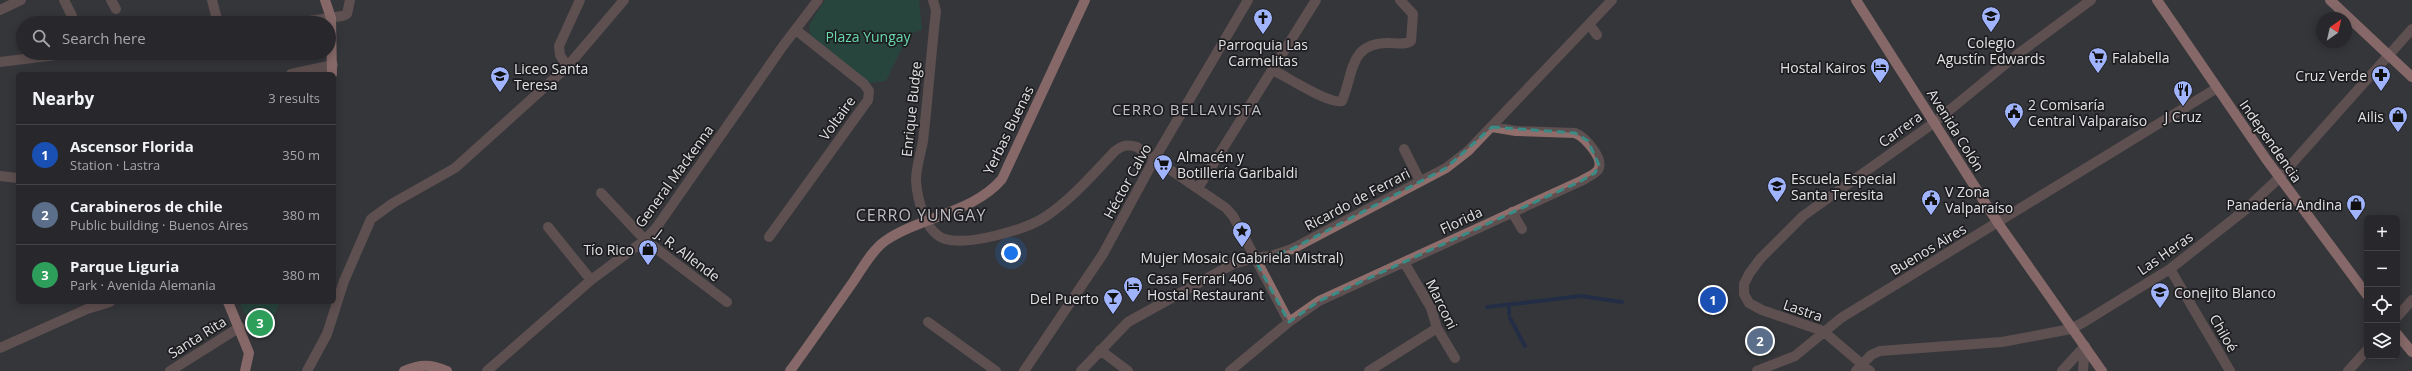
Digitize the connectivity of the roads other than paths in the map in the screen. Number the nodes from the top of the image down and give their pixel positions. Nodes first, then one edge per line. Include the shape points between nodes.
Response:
1 (21, 0) edge
2 (64, 0) edge
3 (111, 0) edge
4 (212, 0) edge
5 (325, 0) edge
6 (350, 0) edge
7 (624, 0) edge
8 (818, 0) edge
9 (933, 0) edge
10 (1085, 0) edge
11 (1248, 0) edge
12 (1316, 0) edge
13 (1400, 0) edge
14 (1612, 0) edge
15 (1856, 0) edge
16 (2091, 0) edge
17 (2157, 0) edge
18 (2330, 0) edge
19 (579, 1) edge
20 (1602, 4) edge
21 (0, 10) edge
22 (116, 10) dead end
23 (72, 16) dead end
24 (216, 16) edge
25 (330, 16) edge
26 (336, 17) edge
27 (1588, 24) junction
28 (2412, 29) edge
29 (796, 30) junction
30 (1597, 35) dead end
31 (2388, 56) junction
32 (16, 60) edge
33 (0, 62) edge
34 (567, 66) junction
35 (333, 69) edge
36 (1273, 70) junction
37 (306, 72) edge
38 (2412, 77) edge
39 (2217, 88) junction
40 (1934, 122) junction
41 (1492, 127) junction
42 (1404, 149) dead end
43 (1155, 158) junction
44 (0, 176) edge
45 (2280, 177) junction
46 (16, 178) edge
47 (1420, 181) junction
48 (1198, 188) junction
49 (601, 193) dead end
50 (1512, 212) junction
51 (925, 220) junction
52 (1998, 223) junction
53 (548, 227) dead end
54 (1522, 229) dead end
55 (769, 237) dead end
56 (645, 240) junction
57 (1254, 258) junction
58 (1404, 262) junction
59 (2170, 269) junction
60 (591, 280) junction
61 (2364, 291) edge
62 (1744, 294) joint
63 (2412, 300) edge
64 (728, 302) dead end
65 (99, 304) edge
66 (229, 304) edge
67 (88, 306) edge
68 (2400, 314) edge
69 (928, 322) dead end
70 (1288, 322) junction
71 (240, 327) junction
72 (1437, 328) junction
73 (2071, 329) junction
74 (1823, 331) junction
75 (2400, 338) edge
76 (2085, 346) junction
77 (0, 348) edge
78 (1100, 350) junction
79 (2412, 352) edge
80 (2364, 353) edge
81 (1455, 358) dead end
82 (1858, 368) edge
83 (170, 371) edge
84 (245, 371) edge
85 (307, 371) edge
86 (404, 371) edge
87 (447, 371) edge
88 (487, 371) edge
89 (790, 371) edge
90 (996, 371) edge
91 (1024, 371) edge
92 (1081, 371) edge
93 (1128, 371) edge
94 (1230, 371) edge
95 (1369, 371) edge
96 (1757, 371) edge
97 (1870, 371) edge
98 (2062, 371) edge
99 (2083, 371) edge
100 (2102, 371) edge
101 (2230, 371) edge
102 (2348, 371) edge

1 - 21 street
2 - 23 street
3 - 22 street
4 - 24 street
5 - 25 main road
6 - 26 street via 347,14
7 - 34 street
8 - 29 street, General Mackenna
9 - 51 street, Enrique Budge via 936,11 923,141 916,179
10 - 51 main road, Yerbas Buenas via 1002,179 992,190 976,200
11 - 43 street, Héctor Calvo
12 - 36 street
13 - 36 street via 1413,14 1411,41 1407,44 1381,43 1363,50 1349,72 1342,101 1337,103 1320,97
14 - 20 street, Ricardo de Ferrari
15 - 40 main road, Avenida Colón
16 - 40 street, Carrera via 2018,54
17 - 39 main road, Independencia
18 - 31 main road
19 - 34 street via 559,46 560,55
20 - 27 street, Ricardo de Ferrari
27 - 30 street
27 - 41 street, Ricardo de Ferrari
28 - 31 street, Las Heras
29 - 55 street, Voltaire via 864,84 869,91 868,100
29 - 56 street, General Mackenna
31 - 38 main road
31 - 45 street, Las Heras
32 - 33 street
34 - 85 street via 455,168 393,203 371,219 344,281 327,334
35 - 37 street
36 - 48 street
39 - 45 main road, Independencia
39 - 52 street, Buenos Aires
40 - 52 main road, Avenida Colón
40 - 62 street, Carrera via 1803,216 1760,259 1744,284
41 - 47 street, Ricardo de Ferrari via 1446,168
41 - 50 street, Florida via 1516,131 1579,134 1588,141 1600,165 1595,173 1581,181
42 - 47 street
43 - 48 street
43 - 51 street via 1137,147 1121,146 1082,187 1045,217 1020,229 995,236 945,239
43 - 91 street, Héctor Calvo via 1103,254
44 - 46 street
45 - 59 street, Las Heras via 2245,210
45 - 61 main road, Independencia
47 - 57 street, Ricardo de Ferrari via 1292,249
48 - 57 street via 1233,216
49 - 56 street, J. R. Allende
50 - 54 street
50 - 58 street, Florida
51 - 89 main road, Yerbas Buenas via 884,242
52 - 73 main road, Avenida Colón
52 - 74 street, Buenos Aires
53 - 60 street
56 - 60 street, General Mackenna
56 - 64 street, J. R. Allende
57 - 70 street
57 - 78 street, Ricardo de Ferrari via 1234,264 1128,322
58 - 70 street, Florida via 1319,301
58 - 72 street, Marconi via 1431,308
59 - 73 street, Las Heras
59 - 101 street, Chiloé
60 - 88 street, General Mackenna
62 - 74 street, Lastra via 1749,303 1762,310
63 - 68 street
65 - 67 street
66 - 71 main road
67 - 77 street
69 - 90 street
70 - 94 street, Florida
71 - 83 street, Santa Rita
71 - 84 main road via 249,353
72 - 81 street, Marconi
72 - 95 street
73 - 76 main road, Avenida Colón
73 - 82 street, Las Heras via 2002,342 1880,351
74 - 82 street, Lastra
74 - 96 street, Buenos Aires via 1795,356
75 - 79 main road
76 - 98 street
76 - 99 street
76 - 100 main road, Avenida Colón
78 - 92 street, Ricardo de Ferrari
78 - 93 street
80 - 102 street
82 - 97 street, Lastra
86 - 87 main road via 418,365 432,365

